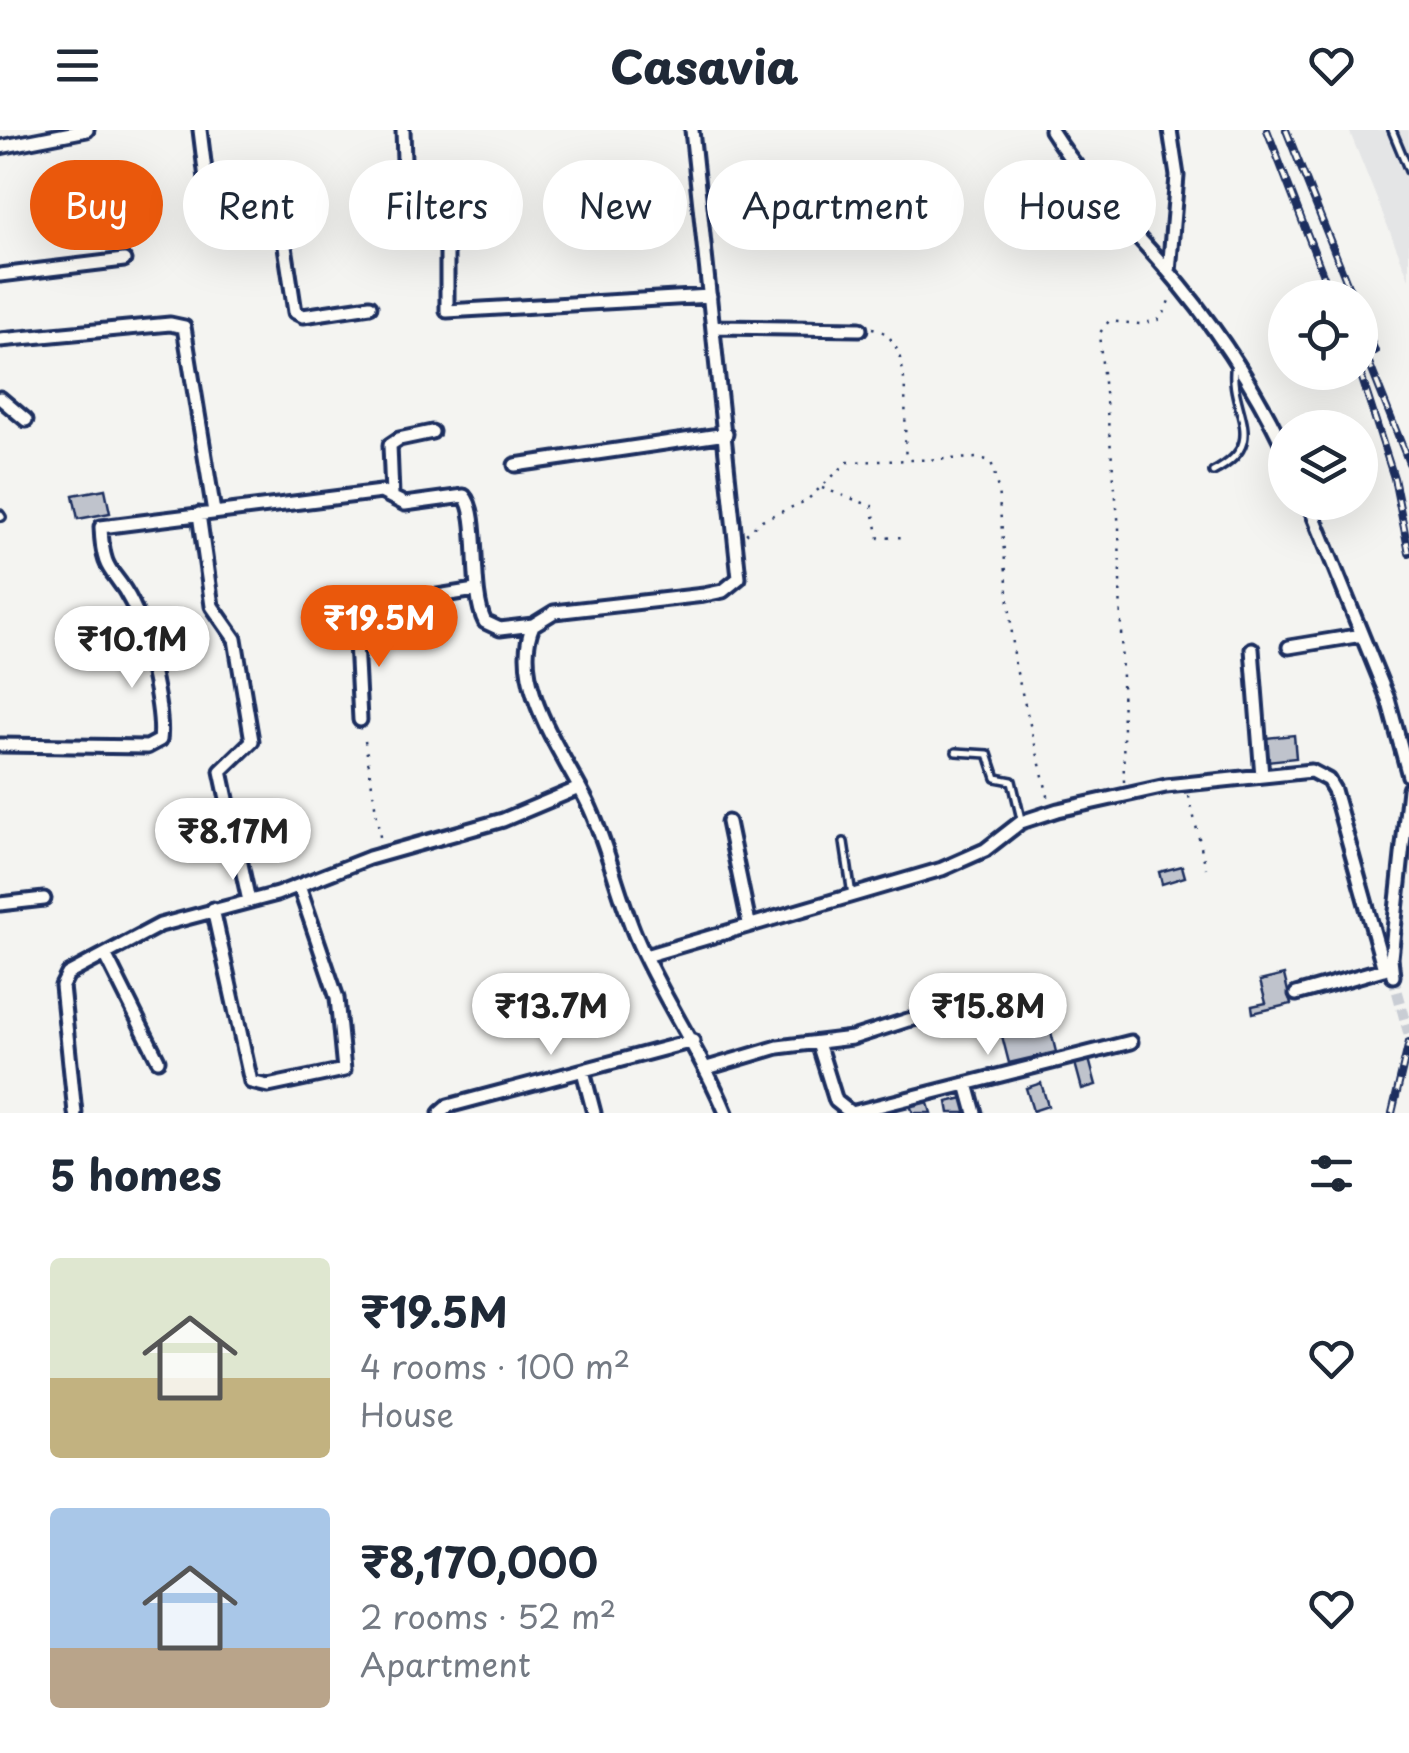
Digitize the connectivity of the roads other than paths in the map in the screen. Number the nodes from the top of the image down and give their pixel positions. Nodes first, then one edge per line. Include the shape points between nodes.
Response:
1 (87, 130) edge
2 (200, 130) edge
3 (404, 130) edge
4 (692, 130) edge
5 (1051, 130) edge
6 (1170, 130) edge
7 (1392, 130) edge
8 (0, 147) edge
9 (1409, 171) edge
10 (124, 260) dead end
11 (0, 275) edge
12 (1172, 276) junction
13 (710, 296) junction
14 (370, 306) dead end
15 (714, 327) junction
16 (860, 328) road end
17 (0, 340) edge
18 (1236, 360) junction
19 (0, 398) edge
20 (1268, 419) edge
21 (26, 420) dead end
22 (432, 432) dead end
23 (726, 434) junction
24 (516, 464) dead end
25 (1212, 472) dead end
26 (392, 495) junction
27 (214, 512) junction
28 (199, 514) junction
29 (1315, 520) edge
30 (475, 590) junction
31 (355, 622) junction
32 (533, 624) junction
33 (333, 625) dead end
34 (1362, 635) junction
35 (1289, 647) dead end
36 (1252, 649) dead end
37 (360, 720) dead end
38 (0, 744) edge
39 (956, 752) dead end
40 (1262, 776) junction
41 (1409, 776) edge
42 (579, 788) junction
43 (1409, 789) edge
44 (728, 822) dead end
45 (1022, 822) junction
46 (844, 842) dead end
47 (299, 886) junction
48 (852, 898) junction
49 (44, 899) dead end
50 (249, 901) junction
51 (0, 904) edge
52 (214, 909) junction
53 (749, 924) junction
54 (106, 956) junction
55 (645, 956) junction
56 (1390, 971) junction
57 (1296, 994) dead end
58 (984, 1006) dead end
59 (693, 1041) junction
60 (1131, 1042) dead end
61 (818, 1043) junction
62 (158, 1060) dead end
63 (706, 1068) junction
64 (583, 1071) junction
65 (967, 1084) junction
66 (75, 1113) edge
67 (440, 1113) edge
68 (594, 1113) edge
69 (726, 1113) edge
70 (851, 1113) edge
71 (975, 1113) edge

1 - 8 street
2 - 14 street via 209,203 277,194 295,312
3 - 13 street via 406,219 446,236 447,311
4 - 13 street
5 - 12 street via 1093,190
6 - 12 street via 1177,176
7 - 9 lane
10 - 11 street
12 - 18 street
13 - 15 street
15 - 16 street
15 - 23 street
17 - 27 street via 184,327
18 - 20 street
18 - 25 lane via 1233,387 1244,417 1243,443 1234,460
19 - 21 street
22 - 26 street via 390,445
23 - 24 street
23 - 32 street via 739,578 724,591 554,612
26 - 27 street
26 - 30 street via 405,504 468,499
27 - 28 street
28 - 38 street via 100,526 106,568 134,606 160,740 147,747
28 - 50 street via 214,613 232,630 252,720 252,741 222,770
29 - 34 street
30 - 31 street via 419,599 395,618
30 - 32 street via 492,628
31 - 33 street
31 - 37 street
32 - 42 street via 528,650 539,712
34 - 35 street
34 - 41 street
36 - 40 street
39 - 45 lane via 988,754 996,778 1012,781
40 - 45 street via 1124,794
40 - 56 street via 1311,772 1328,780
42 - 47 street via 503,820
42 - 55 street
43 - 56 street
44 - 53 street
45 - 48 street via 968,859
46 - 48 lane
47 - 50 street
47 - 52 street via 337,998 344,1070 268,1086 252,1082
48 - 53 street
49 - 51 street
50 - 52 street
52 - 54 street via 160,924
53 - 55 street
54 - 62 street
54 - 66 street via 68,974 62,986
55 - 59 street
56 - 57 street
58 - 61 street
59 - 63 street
59 - 64 street
60 - 65 street
61 - 63 street
61 - 70 street via 836,1101
63 - 69 street
64 - 67 street
64 - 68 street
65 - 70 street
65 - 71 street

